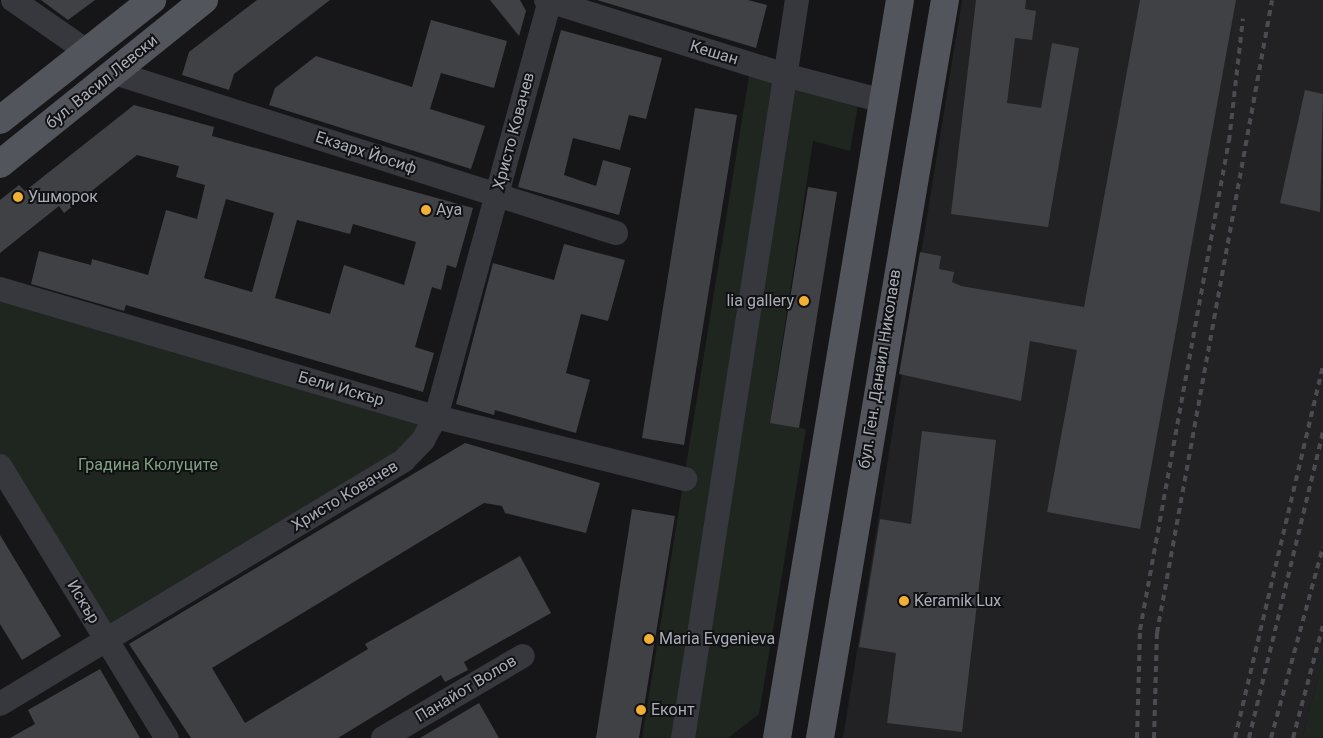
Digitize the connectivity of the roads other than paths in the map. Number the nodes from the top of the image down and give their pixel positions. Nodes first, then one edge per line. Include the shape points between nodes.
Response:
1 (13, 0) edge
2 (152, 0) edge
3 (204, 0) edge
4 (796, 0) edge
5 (900, 0) edge
6 (945, 0) edge
7 (548, 2) edge
8 (88, 52) junction
9 (115, 73) junction
10 (785, 75) junction
11 (883, 100) junction
12 (0, 120) edge
13 (0, 164) edge
14 (497, 194) junction
15 (616, 233) dead end
16 (0, 289) edge
17 (436, 417) junction
18 (0, 466) edge
19 (685, 479) dead end
20 (106, 640) junction
21 (523, 656) dead end
22 (0, 704) edge
23 (167, 738) edge
24 (384, 738) edge
25 (683, 738) edge
26 (777, 738) edge
27 (820, 738) edge

1 - 8 street
2 - 8 main road, бул. Васил Левски
3 - 9 main road, бул. Васил Левски
4 - 10 street
5 - 11 main road
6 - 27 main road, бул. Ген. Данаил Николаев
7 - 10 street, Кешан
7 - 14 street, Христо Ковачев
8 - 12 main road, бул. Васил Левски
9 - 13 main road, бул. Васил Левски
9 - 14 street, Екзарх Йосиф
10 - 11 street, Кешан
10 - 25 street
11 - 26 main road
14 - 15 street, Екзарх Йосиф
14 - 17 street, Христо Ковачев
16 - 17 street, Бели Искър
17 - 19 street, Бели Искър
17 - 20 street, Христо Ковачев via 404,460
18 - 20 street, Искър
20 - 22 street, Христо Ковачев
20 - 23 street, Искър
21 - 24 street, Панайот Волов

